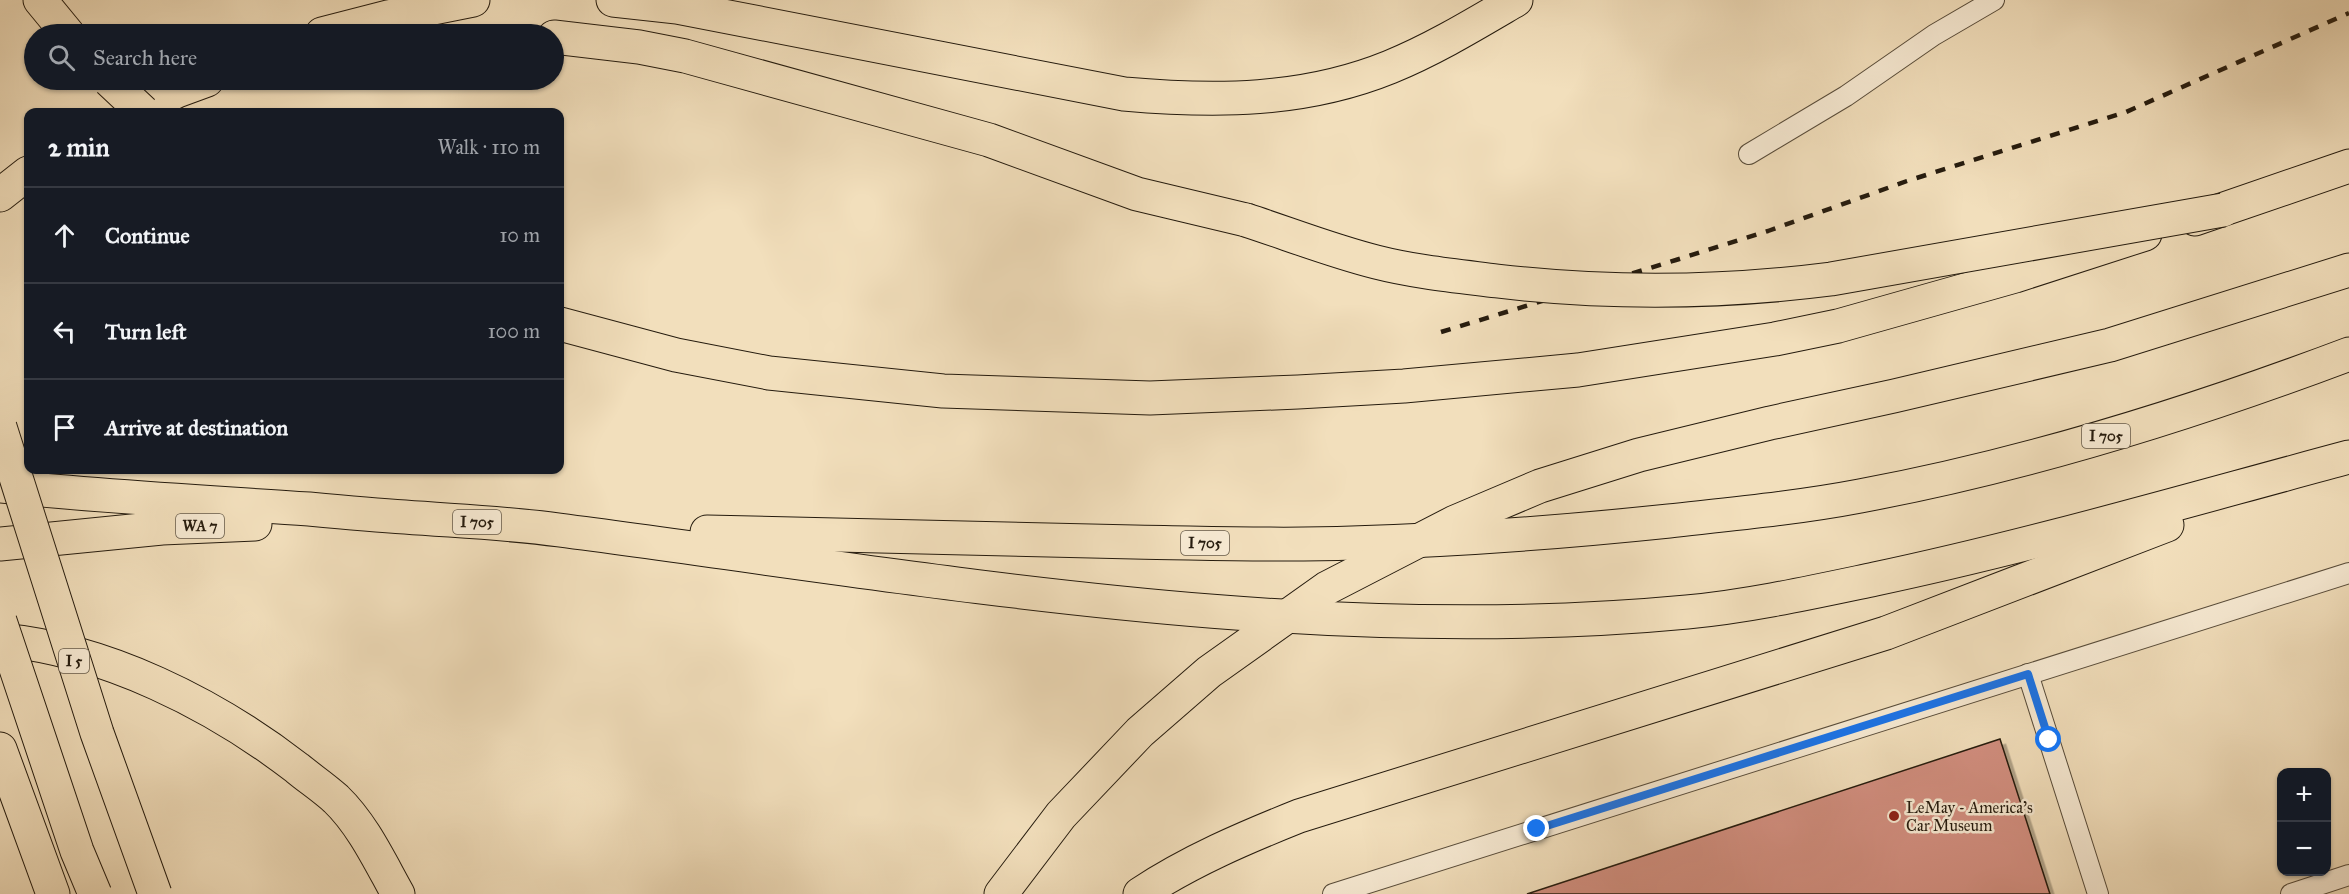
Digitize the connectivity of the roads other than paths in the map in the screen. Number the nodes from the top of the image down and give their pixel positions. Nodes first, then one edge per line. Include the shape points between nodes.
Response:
1 (40, 0) edge
2 (473, 0) edge
3 (613, 0) edge
4 (1516, 0) edge
5 (1994, 0) edge
6 (60, 24) edge
7 (359, 24) edge
8 (564, 38) edge
9 (120, 90) edge
10 (181, 90) edge
11 (139, 108) edge
12 (143, 108) edge
13 (1749, 154) dead end
14 (2349, 166) edge
15 (24, 176) edge
16 (0, 195) edge
17 (2223, 210) junction
18 (2349, 270) edge
19 (564, 325) edge
20 (2349, 354) edge
21 (0, 427) edge
22 (2340, 459) edge
23 (0, 486) edge
24 (400, 517) junction
25 (553, 529) junction
26 (0, 544) edge
27 (2349, 573) edge
28 (0, 621) edge
29 (0, 640) edge
30 (2028, 674) junction
31 (0, 749) edge
32 (2349, 875) edge
33 (53, 894) edge
34 (95, 894) edge
35 (155, 894) edge
36 (398, 894) edge
37 (1001, 894) edge
38 (1140, 894) edge
39 (1333, 894) edge
40 (2098, 894) edge
41 (2291, 894) edge

1 - 6 highway
2 - 7 highway
3 - 4 highway via 677,6 1124,94 1234,99 1294,93 1359,78 1445,41
5 - 13 lane
8 - 17 highway, bridge via 685,56 989,140 1137,194 1246,220 1377,262 1503,282 1628,290 1767,287
9 - 11 highway, bridge
10 - 12 highway
14 - 17 highway
15 - 16 highway
17 - 19 highway, bridge via 2015,276 1838,326 1578,370 1404,386 1150,398 943,392 769,373 676,355
18 - 37 highway via 2110,345 1639,455 1540,486 1455,522 1326,588 1209,672 1140,732 1060,815
20 - 25 highway, I 705 via 2245,393 1973,472 1856,497 1609,527 1397,541 1261,544
21 - 35 highway, I 5, bridge via 97,733
22 - 25 highway via 1973,558 1807,593 1693,611 1511,622 1332,619 1107,603
22 - 38 highway via 1886,633 1299,816 1232,843
23 - 24 highway
24 - 25 highway, I 705
24 - 26 highway, WA 7 via 162,528
27 - 30 lane
28 - 34 highway, bridge
29 - 36 highway via 96,659 195,701 261,740 336,799 363,832
30 - 39 lane
30 - 40 lane
31 - 33 highway
32 - 41 lane

